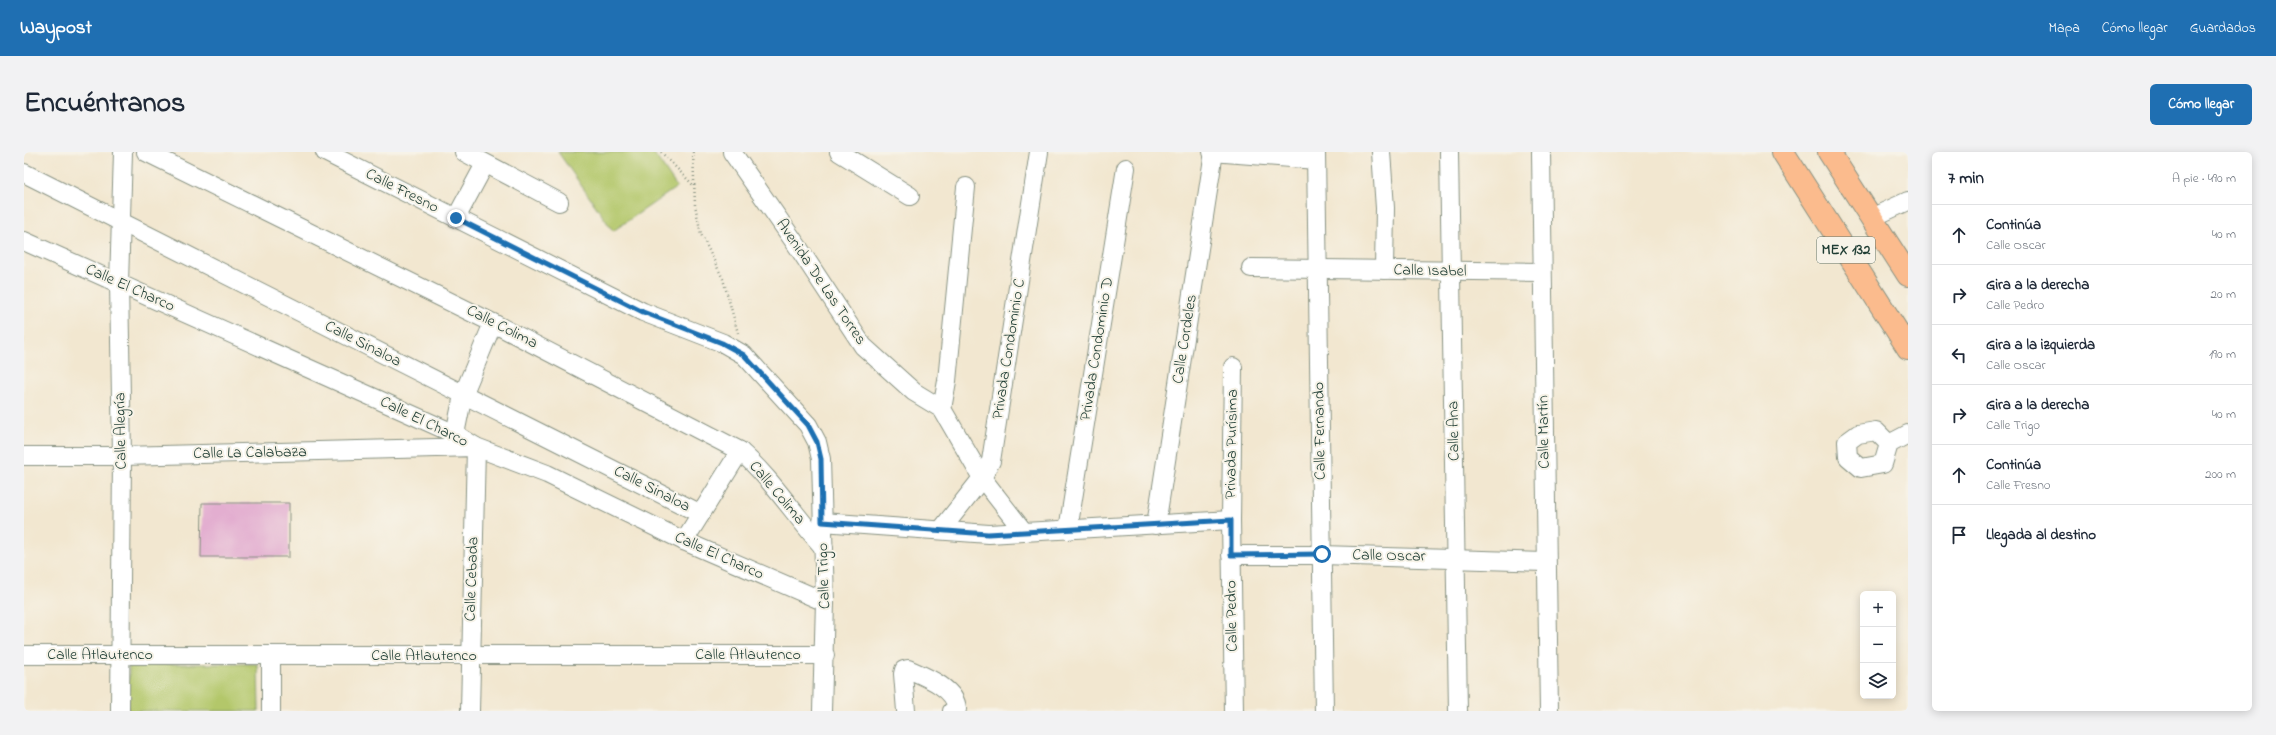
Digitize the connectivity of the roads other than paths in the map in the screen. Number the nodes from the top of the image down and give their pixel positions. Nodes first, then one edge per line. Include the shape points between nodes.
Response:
1 (124, 152) edge
2 (146, 152) edge
3 (325, 152) edge
4 (464, 152) edge
5 (732, 152) edge
6 (839, 152) edge
7 (1039, 152) edge
8 (1213, 152) edge
9 (1381, 152) edge
10 (1449, 152) edge
11 (1541, 152) edge
12 (1783, 152) edge
13 (1829, 152) edge
14 (1316, 156) edge
15 (485, 164) junction
16 (1126, 168) dead end
17 (24, 174) edge
18 (966, 188) dead end
19 (910, 196) dead end
20 (1908, 201) edge
21 (559, 202) dead end
22 (456, 218) junction
23 (1871, 218) junction
24 (122, 222) junction
25 (26, 243) edge
26 (1251, 268) dead end
27 (1318, 270) junction
28 (1384, 270) junction
29 (1451, 271) junction
30 (1541, 272) junction
31 (1908, 275) edge
32 (119, 283) junction
33 (493, 322) junction
34 (1908, 348) edge
35 (1232, 367) dead end
36 (463, 395) junction
37 (942, 409) junction
38 (455, 434) junction
39 (1908, 434) edge
40 (817, 442) joint
41 (1889, 444) dead end
42 (476, 447) junction
43 (740, 451) junction
44 (24, 456) edge
45 (122, 456) junction
46 (982, 478) junction
47 (701, 514) junction
48 (1231, 520) junction
49 (822, 522) junction
50 (1156, 525) junction
51 (941, 530) junction
52 (1068, 530) junction
53 (1024, 532) junction
54 (684, 541) junction
55 (824, 548) junction
56 (1322, 554) junction
57 (1231, 555) junction
58 (1456, 558) junction
59 (1546, 562) junction
60 (825, 602) junction
61 (24, 655) edge
62 (825, 655) junction
63 (120, 656) junction
64 (271, 656) junction
65 (470, 656) junction
66 (954, 710) edge
67 (120, 711) edge
68 (271, 711) edge
69 (470, 711) edge
70 (822, 711) edge
71 (906, 711) edge
72 (1234, 711) edge
73 (1324, 711) edge
74 (1458, 711) edge
75 (1548, 711) edge

1 - 24 street, Calle Alegría
2 - 33 street, Calle Colima
3 - 22 street, Calle Fresno
4 - 15 street
5 - 37 street, Avenida De Las Torres via 863,346 914,392
6 - 19 street
7 - 46 street, Privada Condominio C via 991,461
8 - 14 street, Calle Cordeles
8 - 50 street, Calle Cordeles
9 - 28 street via 1385,208
10 - 29 street, Calle Ana
11 - 30 street, Calle Martín
12 - 34 highway, MEX 132
13 - 23 highway, MEX 132
14 - 27 street, Calle Fernando
15 - 21 street
15 - 22 street
16 - 52 street, Privada Condominio D
17 - 24 street, Calle Sinaloa
18 - 37 street
20 - 23 street
22 - 40 street, Calle Fresno via 643,312 722,343 744,355 808,425
23 - 31 highway, MEX 132
24 - 32 street, Calle Alegría
24 - 36 street, Calle Sinaloa
25 - 32 street, Calle El Charco
26 - 27 street, Calle Isabel
27 - 28 street, Calle Isabel
27 - 56 street, Calle Fernando
28 - 29 street, Calle Isabel
29 - 30 street, Calle Isabel
29 - 58 street, Calle Ana
30 - 59 street, Calle Martín
32 - 38 street, Calle El Charco
32 - 45 street, Calle Alegría
33 - 36 street
33 - 43 street, Calle Colima
35 - 48 street, Privada Purísima
36 - 38 street
36 - 47 street, Calle Sinaloa
37 - 46 street, Avenida De Las Torres
38 - 42 street, Calle El Charco
39 - 41 street
40 - 49 street, Calle Trigo via 821,459
42 - 45 street, Calle La Calabaza
42 - 54 street, Calle El Charco via 547,474
42 - 65 street, Calle Cebada
43 - 47 street
43 - 55 street, Calle Colima via 758,467
44 - 45 street, Calle La Calabaza
45 - 63 street, Calle Alegría
46 - 51 street, Privada Condominio C
46 - 53 street, Avenida De Las Torres
47 - 54 street
48 - 50 street
48 - 57 street, Calle Pedro
49 - 51 street
49 - 55 street, Calle Trigo
50 - 52 street
51 - 53 street via 988,534
52 - 53 street
54 - 60 street, Calle El Charco
55 - 60 street, Calle Trigo
56 - 57 street, Calle Oscar
56 - 58 street, Calle Oscar
56 - 73 street, Calle Fernando
57 - 72 street, Calle Pedro
58 - 59 street, Calle Oscar
58 - 74 street, Calle Ana
59 - 75 street, Calle Martín
60 - 62 street, Calle Trigo
61 - 63 street, Calle Atlautenco
62 - 65 street, Calle Atlautenco
62 - 70 street, Calle Trigo
63 - 64 street, Calle Atlautenco
63 - 67 street, Calle Alegría
64 - 65 street, Calle Atlautenco
64 - 68 street
65 - 69 street, Calle Cebada
66 - 71 street via 956,703 938,682 908,669 904,670 903,674

